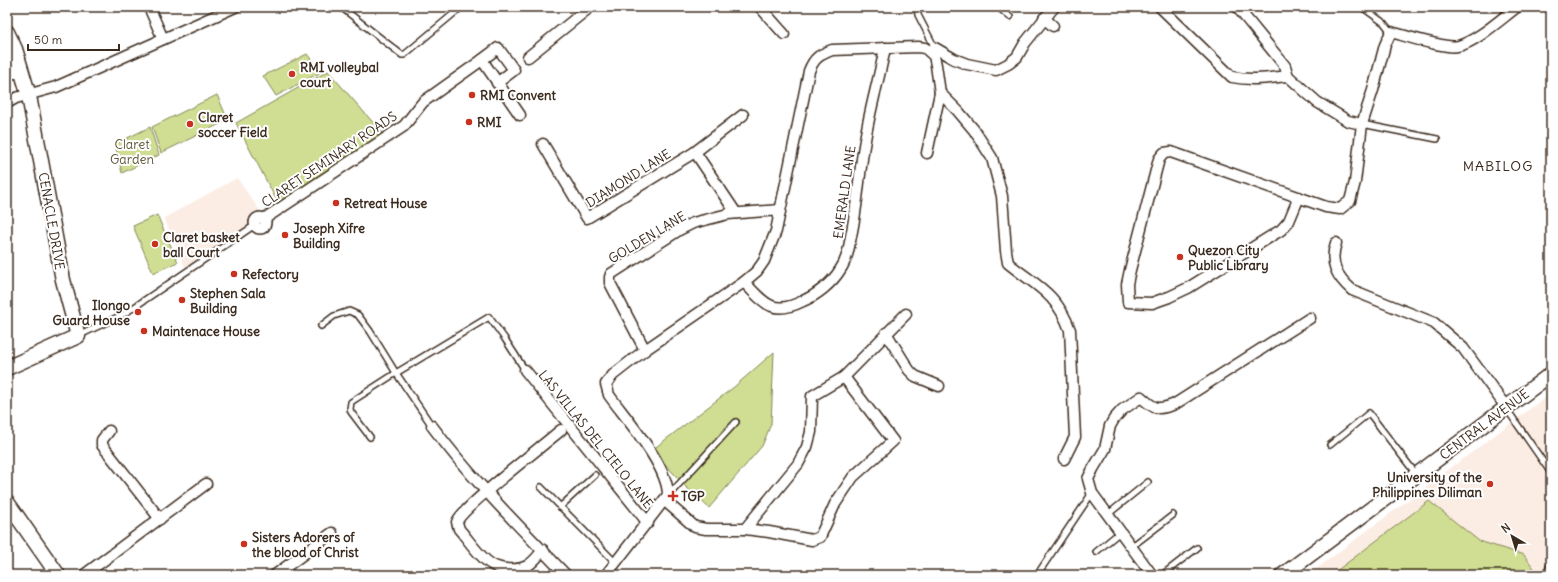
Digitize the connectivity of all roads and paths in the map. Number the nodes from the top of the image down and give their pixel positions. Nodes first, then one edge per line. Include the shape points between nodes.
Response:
1 (149, 7) edge
2 (235, 7) edge
3 (341, 7) edge
4 (590, 7) edge
5 (760, 7) edge
6 (917, 7) edge
7 (998, 7) edge
8 (1054, 7) edge
9 (1160, 7) edge
10 (1237, 7) edge
11 (1362, 7) edge
12 (1517, 7) edge
13 (458, 10) dead end
14 (1010, 17) dead end
15 (1044, 18) junction
16 (1053, 26) dead end
17 (7, 32) edge
18 (1391, 32) junction
19 (784, 34) dead end
20 (163, 39) junction
21 (885, 48) junction
22 (932, 49) junction
23 (528, 57) dead end
24 (482, 60) junction
25 (22, 72) junction
26 (7, 74) edge
27 (1288, 76) junction
28 (497, 83) junction
29 (940, 93) junction
30 (29, 96) junction
31 (7, 103) edge
32 (520, 115) dead end
33 (743, 115) dead end
34 (1362, 124) junction
35 (1437, 139) dead end
36 (543, 144) dead end
37 (695, 152) junction
38 (927, 153) dead end
39 (1299, 197) junction
40 (780, 210) junction
41 (736, 213) junction
42 (255, 225) joint
43 (1336, 243) dead end
44 (744, 282) junction
45 (906, 314) dead end
46 (1310, 318) dead end
47 (321, 326) dead end
48 (886, 333) junction
49 (78, 336) junction
50 (645, 350) junction
51 (7, 368) edge
52 (525, 370) joint
53 (396, 373) junction
54 (1551, 374) edge
55 (844, 377) junction
56 (939, 386) dead end
57 (1506, 407) junction
58 (736, 422) dead end
59 (432, 426) joint
60 (561, 430) dead end
61 (109, 431) dead end
62 (370, 437) dead end
63 (1330, 445) dead end
64 (1064, 460) dead end
65 (1551, 473) edge
66 (595, 475) dead end
67 (1416, 475) junction
68 (1148, 482) dead end
69 (206, 484) dead end
70 (541, 487) dead end
71 (487, 491) junction
72 (1092, 493) junction
73 (666, 498) junction
74 (7, 502) edge
75 (560, 507) junction
76 (1107, 514) junction
77 (1173, 515) dead end
78 (160, 519) junction
79 (648, 523) junction
80 (744, 529) junction
81 (332, 532) dead end
82 (1120, 532) junction
83 (1131, 547) junction
84 (1197, 548) dead end
85 (543, 550) junction
86 (1096, 552) dead end
87 (1551, 563) edge
88 (616, 564) junction
89 (58, 575) edge
90 (84, 575) edge
91 (274, 575) edge
92 (566, 575) edge
93 (606, 575) edge
94 (1037, 575) edge
95 (1152, 575) edge
96 (1162, 575) edge
97 (1283, 575) edge
98 (1548, 575) edge

1 - 20 street
2 - 20 street
3 - 13 lane via 402,55
4 - 23 street
5 - 19 street
6 - 22 lane
7 - 14 lane
8 - 15 street
9 - 27 street via 1232,77 1257,79
10 - 27 street via 1285,66
11 - 18 lane via 1384,23
12 - 18 street via 1470,42 1457,47
15 - 16 street
15 - 22 street via 1017,57 996,70 967,64
17 - 25 street, CENACLE DRIVE
18 - 34 street via 1385,44 1374,90
20 - 30 street via 56,87
21 - 22 street
21 - 40 street via 832,50 821,54 813,62
21 - 44 street, EMERALD LANE via 865,140 856,212 847,255 841,270 821,290 791,307 780,308 766,304
22 - 29 street
24 - 28 street
24 - 28 street, CLARET SEMINARY ROADS via 498,48 514,70
24 - 42 street, CLARET SEMINARY ROADS via 423,102 404,126 264,219 263,227 258,228
25 - 26 street
25 - 30 street, CENACLE DRIVE
27 - 34 street via 1317,102 1348,121
28 - 32 street
29 - 38 street
29 - 64 street via 974,130 992,158 1002,196 1008,263 1056,302 1070,330 1075,437
30 - 31 street via 16,98
30 - 49 street, CENACLE DRIVE via 62,280
33 - 37 street, DIAMOND LANE
34 - 35 lane
34 - 39 street via 1355,182 1350,201 1340,209 1326,207
36 - 37 street, DIAMOND LANE via 587,218
37 - 41 street
39 - 39 street via 1171,152 1164,153 1159,159 1130,270 1127,284 1128,302 1152,302 1188,288 1280,230 1289,221
40 - 41 street, GOLDEN LANE
40 - 44 street via 776,231 764,261
41 - 50 street, GOLDEN LANE via 693,223 611,274 610,284
42 - 49 lane, CLARET SEMINARY ROADS via 124,314
43 - 57 street via 1333,252 1334,269 1345,284 1352,290 1434,323 1462,348
44 - 50 street
45 - 48 street
46 - 72 street via 1175,404 1164,408 1152,407 1141,397 1122,410 1110,426 1105,449 1088,479
47 - 53 lane via 334,316 349,311 358,315
48 - 55 street
48 - 56 street via 909,370 915,376
49 - 51 street
50 - 73 street via 606,384 607,390 660,466 667,483
52 - 53 lane via 489,317
52 - 79 street, LAS VILLAS DEL CIELO LANE
53 - 59 lane
53 - 62 lane via 354,399 350,405 351,412
54 - 57 street, CENTRAL AVENUE
55 - 80 street via 812,396 811,432 807,447 798,464
55 - 80 street via 893,441 854,477 835,504 818,539
57 - 65 lane
57 - 67 street, CENTRAL AVENUE
58 - 73 lane
59 - 71 street
60 - 71 street
61 - 78 street via 102,440 102,445
63 - 67 lane via 1369,413
66 - 75 lane
67 - 97 street, CENTRAL AVENUE
68 - 76 lane
69 - 78 street
70 - 75 lane
71 - 85 street
71 - 85 street via 460,516 457,522 459,529 491,565 515,569 526,566
72 - 76 street
72 - 94 lane
73 - 79 street
73 - 80 street via 695,527
74 - 89 street
75 - 88 lane
76 - 82 street
77 - 83 lane
78 - 90 street
79 - 88 street
81 - 91 street
82 - 83 street
82 - 86 lane
83 - 95 street
84 - 96 lane
85 - 92 street
87 - 98 lane
88 - 93 street

